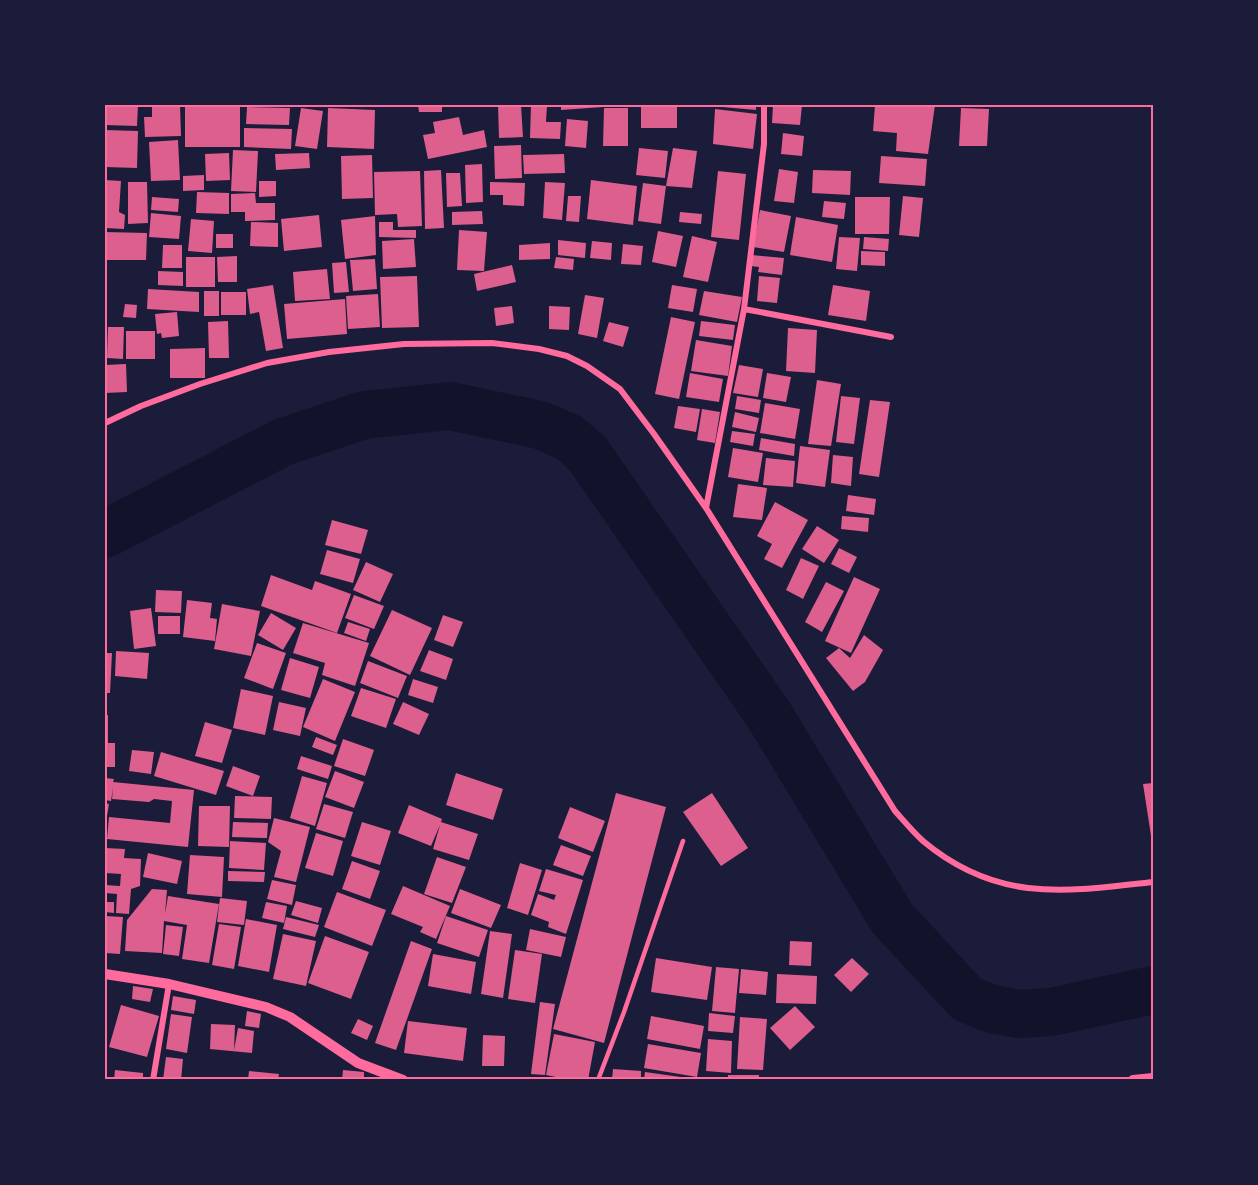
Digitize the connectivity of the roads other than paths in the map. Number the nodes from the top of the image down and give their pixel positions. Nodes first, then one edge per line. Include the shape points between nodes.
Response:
1 (764, 105) edge
2 (744, 309) junction
3 (891, 337) dead end
4 (105, 423) edge
5 (706, 508) junction
6 (683, 841) dead end
7 (1153, 882) edge
8 (105, 974) edge
9 (169, 984) junction
10 (1153, 1078) edge
11 (153, 1080) edge
12 (403, 1080) edge
13 (598, 1080) edge
14 (1133, 1080) edge

1 - 2 street via 764,144
2 - 3 street
2 - 5 street
4 - 5 street via 141,406 267,363 329,352 404,344 492,343 539,349 567,356 620,389
5 - 7 street via 895,811 922,840 972,874 1006,885 1072,891
6 - 13 lane
8 - 9 street
9 - 11 street
9 - 12 street via 266,1007 290,1017 357,1063
10 - 14 street

